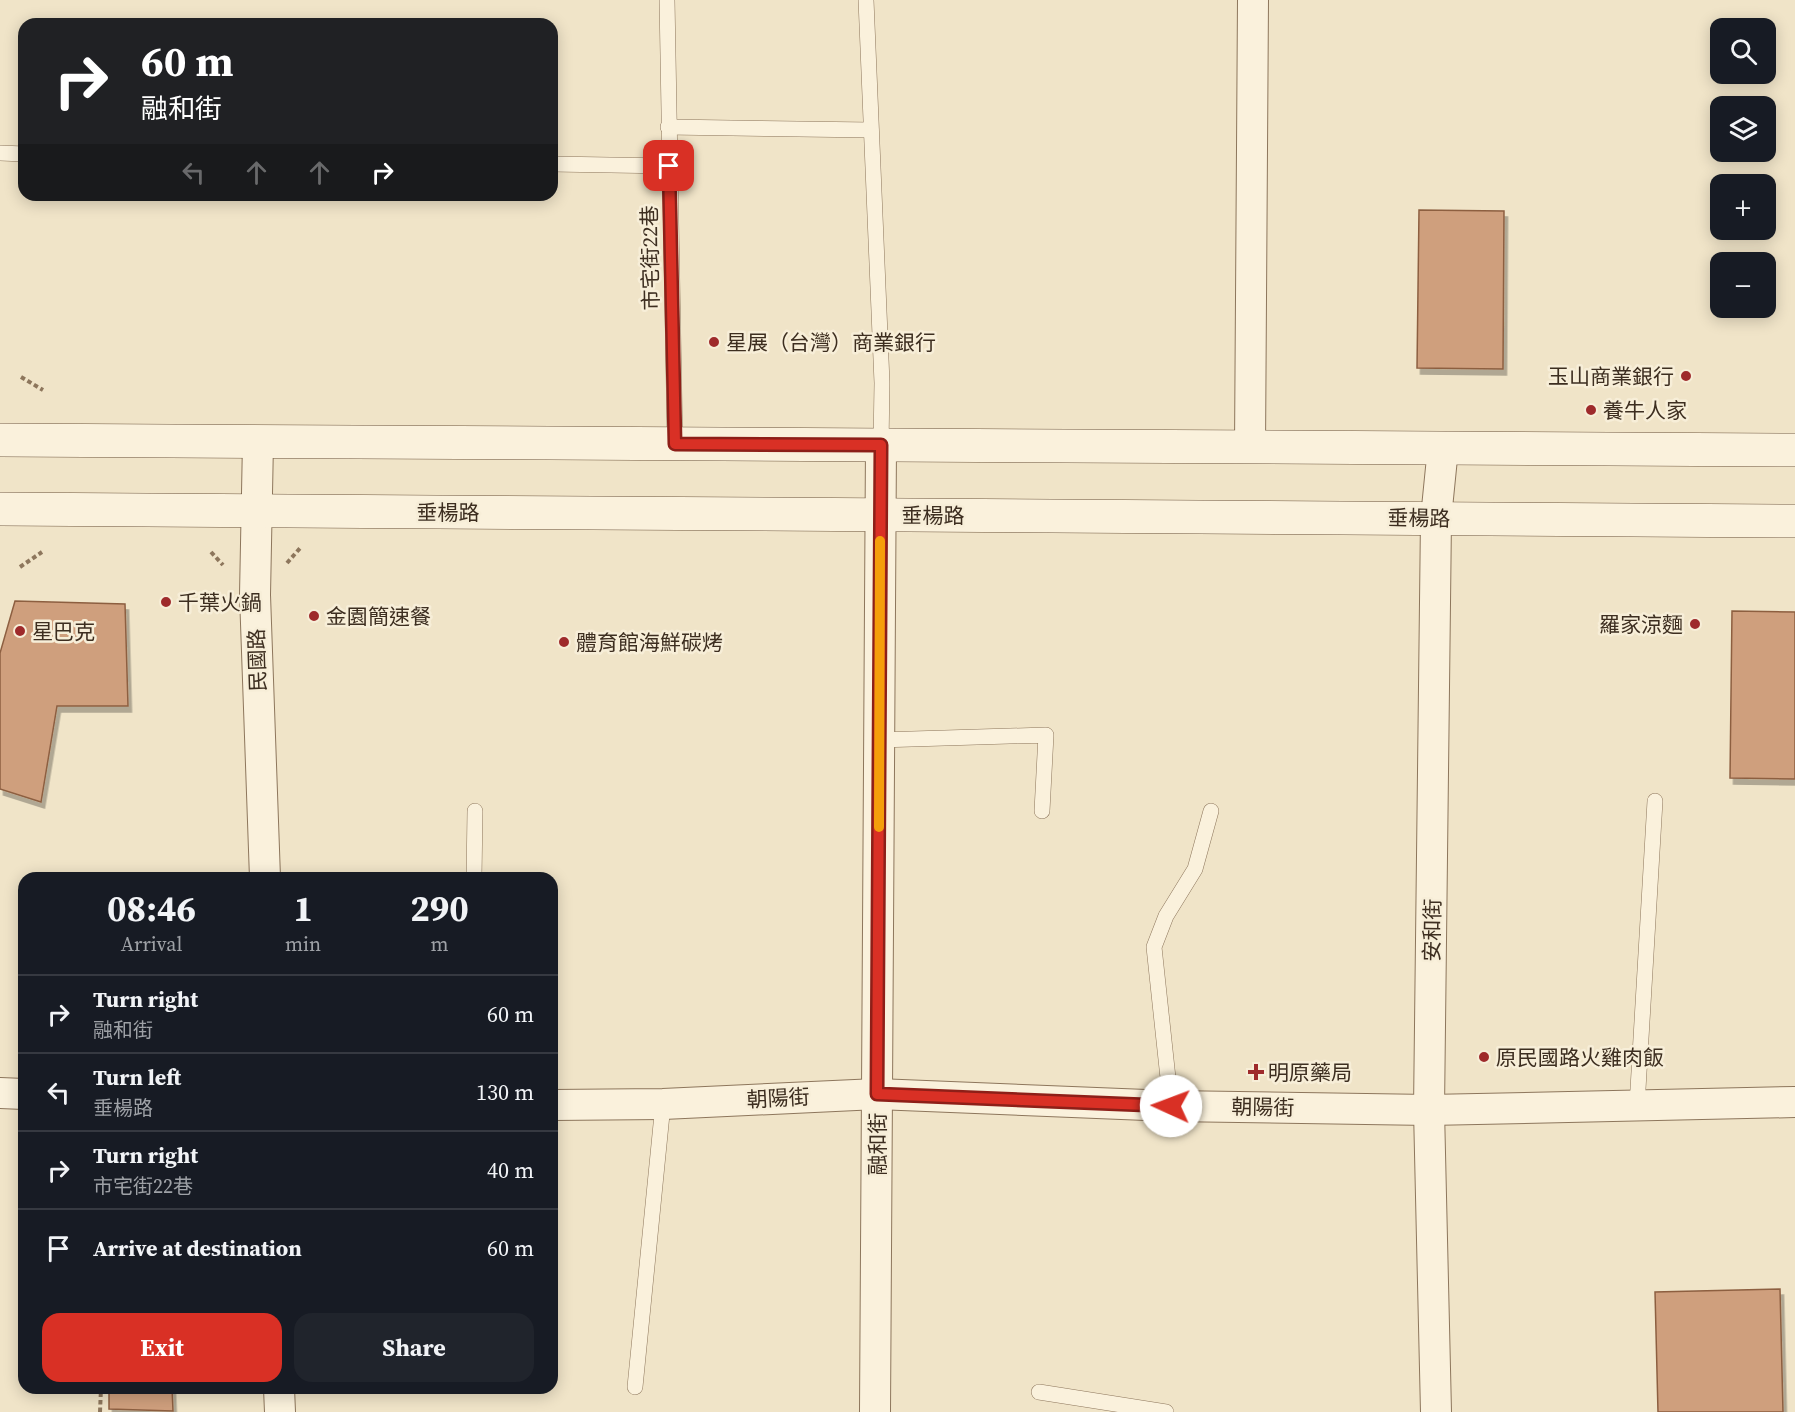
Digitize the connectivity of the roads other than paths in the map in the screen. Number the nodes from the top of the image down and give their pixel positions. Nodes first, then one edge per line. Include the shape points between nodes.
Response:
1 (667, 0) edge
2 (866, 0) edge
3 (1253, 0) edge
4 (668, 127) junction
5 (871, 130) junction
6 (0, 153) edge
7 (18, 154) edge
8 (558, 164) edge
9 (669, 166) junction
10 (0, 440) edge
11 (258, 442) junction
12 (675, 444) junction
13 (881, 445) junction
14 (1250, 447) junction
15 (1443, 448) junction
16 (1795, 450) edge
17 (0, 508) edge
18 (256, 510) junction
19 (880, 514) junction
20 (1437, 518) junction
21 (1795, 521) edge
22 (879, 740) junction
23 (1655, 801) dead end
24 (475, 811) dead end
25 (1210, 811) dead end
26 (1042, 812) dead end
27 (265, 872) edge
28 (474, 872) edge
29 (0, 1093) edge
30 (18, 1094) edge
31 (877, 1094) junction
32 (1795, 1102) edge
33 (663, 1104) junction
34 (558, 1105) edge
35 (1171, 1106) junction
36 (1637, 1106) junction
37 (1428, 1110) junction
38 (635, 1387) dead end
39 (1039, 1392) dead end
40 (279, 1394) edge
41 (280, 1412) edge
42 (875, 1412) edge
43 (1166, 1412) edge
44 (1436, 1412) edge

1 - 4 lane, 市宅街22巷
2 - 5 lane
3 - 14 street
4 - 5 lane
4 - 9 lane, 市宅街22巷
5 - 13 lane
6 - 7 lane
8 - 9 lane
9 - 12 lane, 市宅街22巷
10 - 11 street
11 - 12 street
11 - 18 street, 民國路
12 - 13 street
13 - 14 street
13 - 19 street, 融和街
14 - 15 street
15 - 16 street
15 - 20 street, 安和街
17 - 18 street, 垂楊路
18 - 19 street, 垂楊路
18 - 27 street, 民國路 via 255,596
19 - 20 street, 垂楊路
19 - 22 street, 融和街
20 - 21 street, 垂楊路
20 - 37 street, 安和街
22 - 26 lane via 1046,735
22 - 31 street, 融和街
23 - 36 lane
24 - 28 lane
25 - 35 lane via 1196,869 1166,916 1154,947
29 - 30 street
31 - 33 street, 朝陽街
31 - 35 street, 朝陽街
31 - 42 street, 融和街
32 - 36 street, 朝陽街
33 - 34 street, 朝陽街
33 - 38 lane
35 - 37 street, 朝陽街
36 - 37 street, 朝陽街
37 - 44 street, 安和街
39 - 43 lane
40 - 41 street

